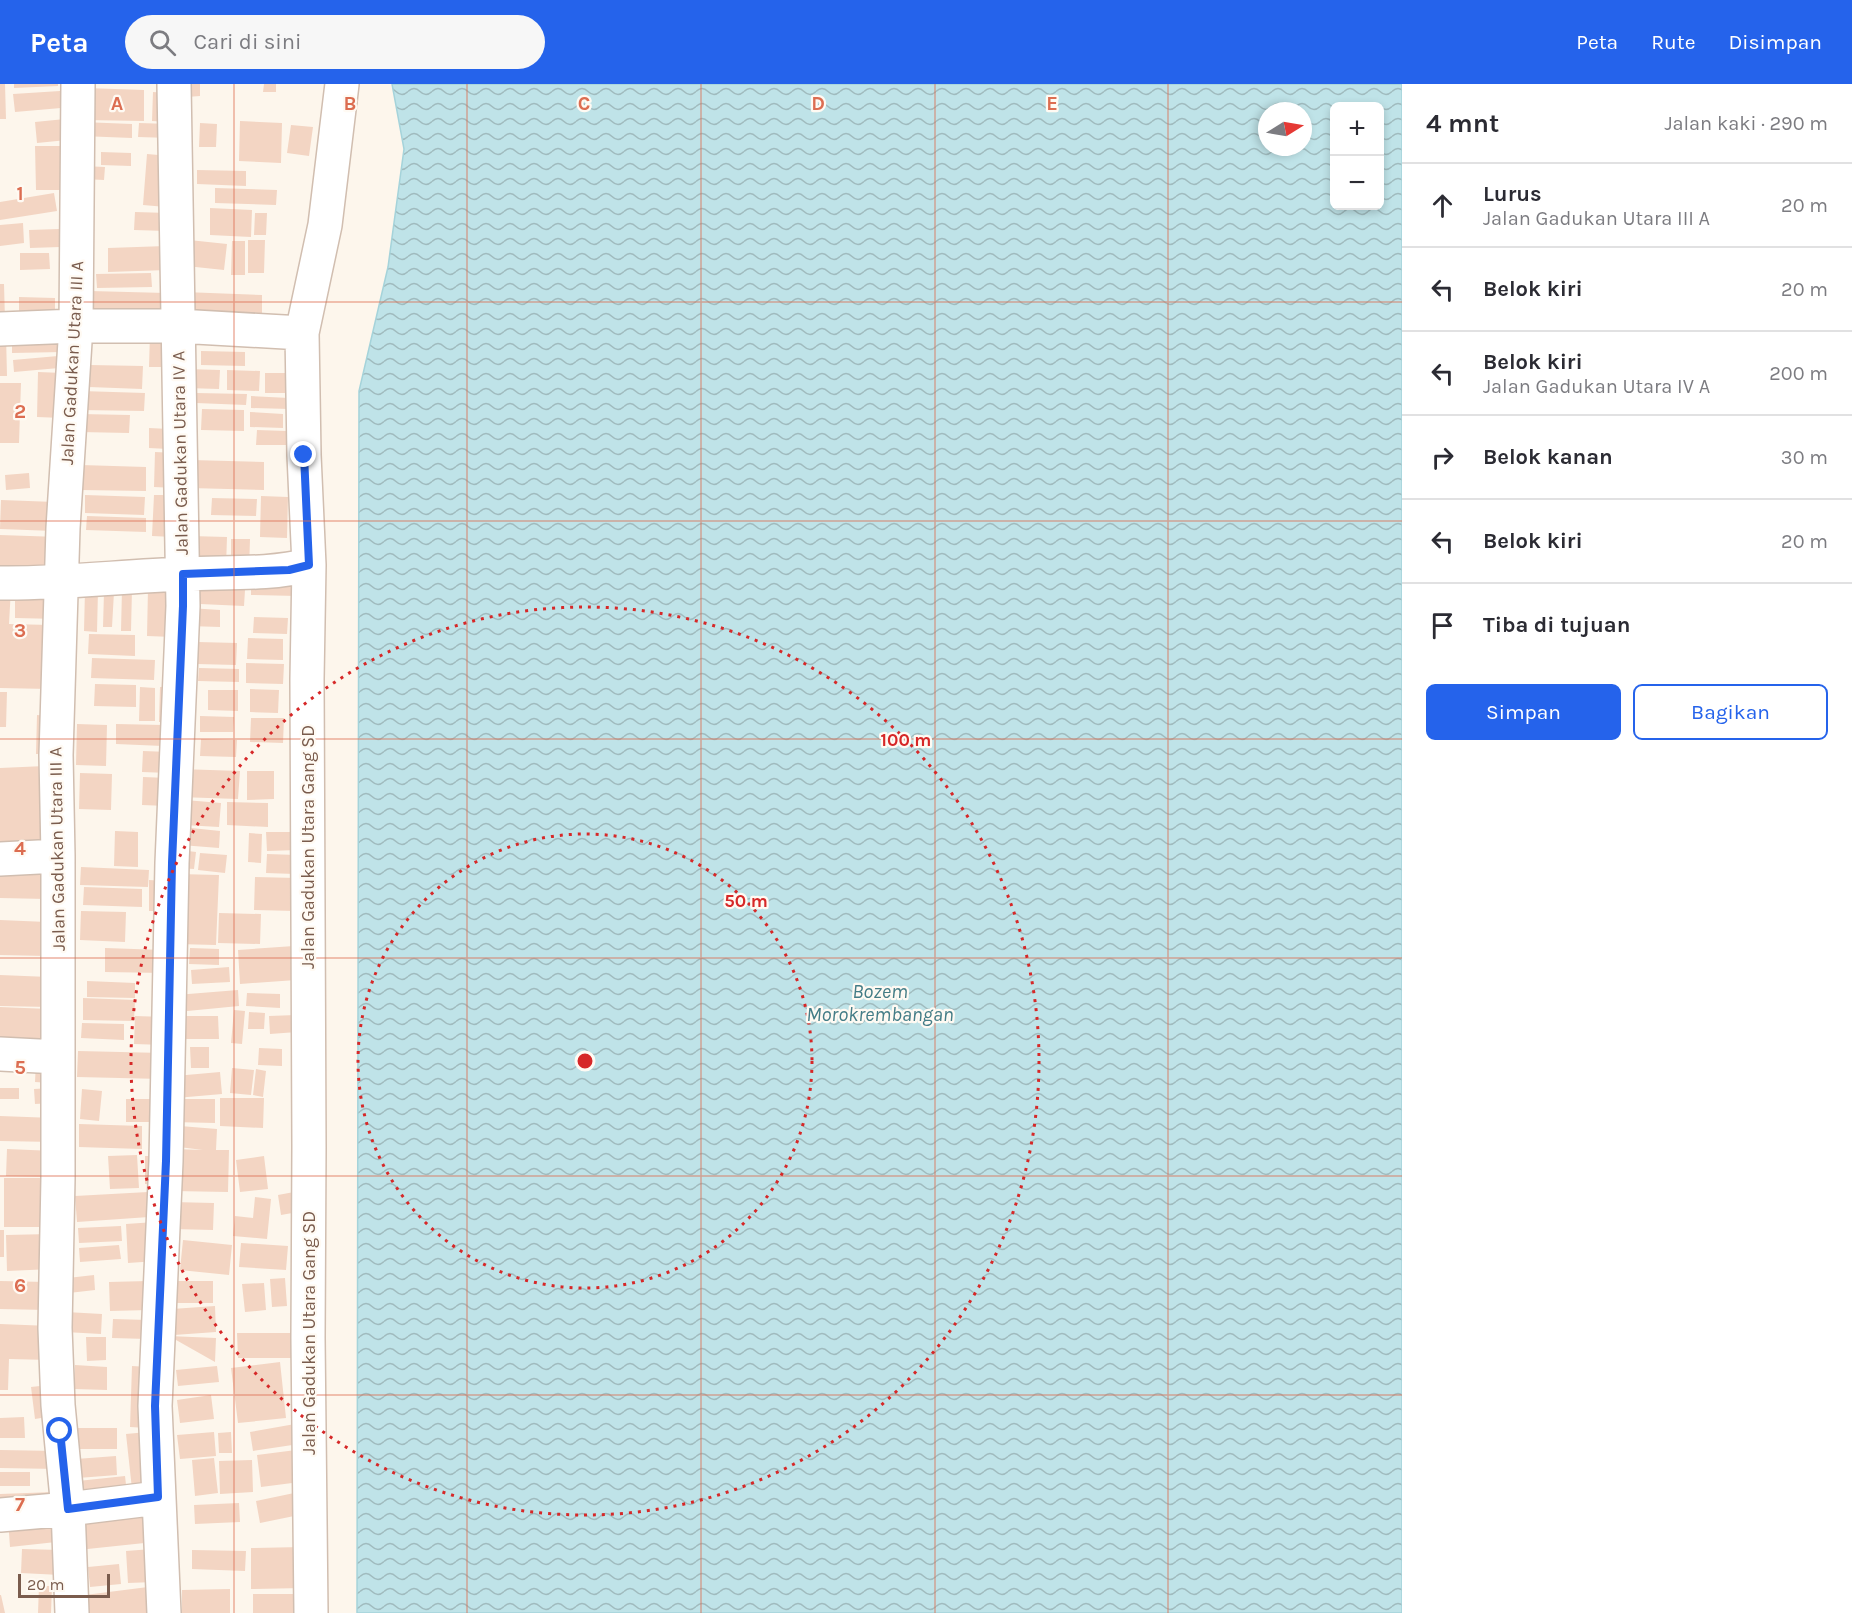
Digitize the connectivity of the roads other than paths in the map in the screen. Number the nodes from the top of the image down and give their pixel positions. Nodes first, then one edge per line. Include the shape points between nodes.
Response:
1 (78, 84) edge
2 (174, 84) edge
3 (342, 84) edge
4 (76, 326) junction
5 (178, 326) junction
6 (0, 329) edge
7 (302, 333) junction
8 (309, 565) junction
9 (183, 574) junction
10 (61, 581) junction
11 (0, 583) edge
12 (58, 856) junction
13 (0, 859) edge
14 (0, 1054) edge
15 (58, 1057) junction
16 (158, 1497) junction
17 (68, 1509) junction
18 (0, 1515) edge
19 (72, 1613) edge
20 (164, 1613) edge
21 (311, 1613) edge

1 - 4 street, Jalan Gadukan Utara III A
2 - 5 street, Jalan Gadukan Utara IV A
3 - 7 street, Jalan Gadukan Utara Gang SD via 325,225
4 - 5 street
4 - 6 street
4 - 10 street, Jalan Gadukan Utara III A
5 - 7 street
5 - 9 street, Jalan Gadukan Utara IV A
7 - 8 street, Jalan Gadukan Utara Gang SD
8 - 9 street via 289,570
8 - 21 street, Jalan Gadukan Utara Gang SD
9 - 10 street
9 - 16 street, Jalan Gadukan Utara IV A via 156,1389
10 - 11 street
10 - 12 street, Jalan Gadukan Utara III A via 56,756
12 - 13 street
12 - 15 street, Jalan Gadukan Utara III A
14 - 15 street
15 - 17 street, Jalan Gadukan Utara III A via 55,1328
16 - 17 street
16 - 20 street, Jalan Gadukan Utara IV A
17 - 18 street
17 - 19 street, Jalan Gadukan Utara III A

